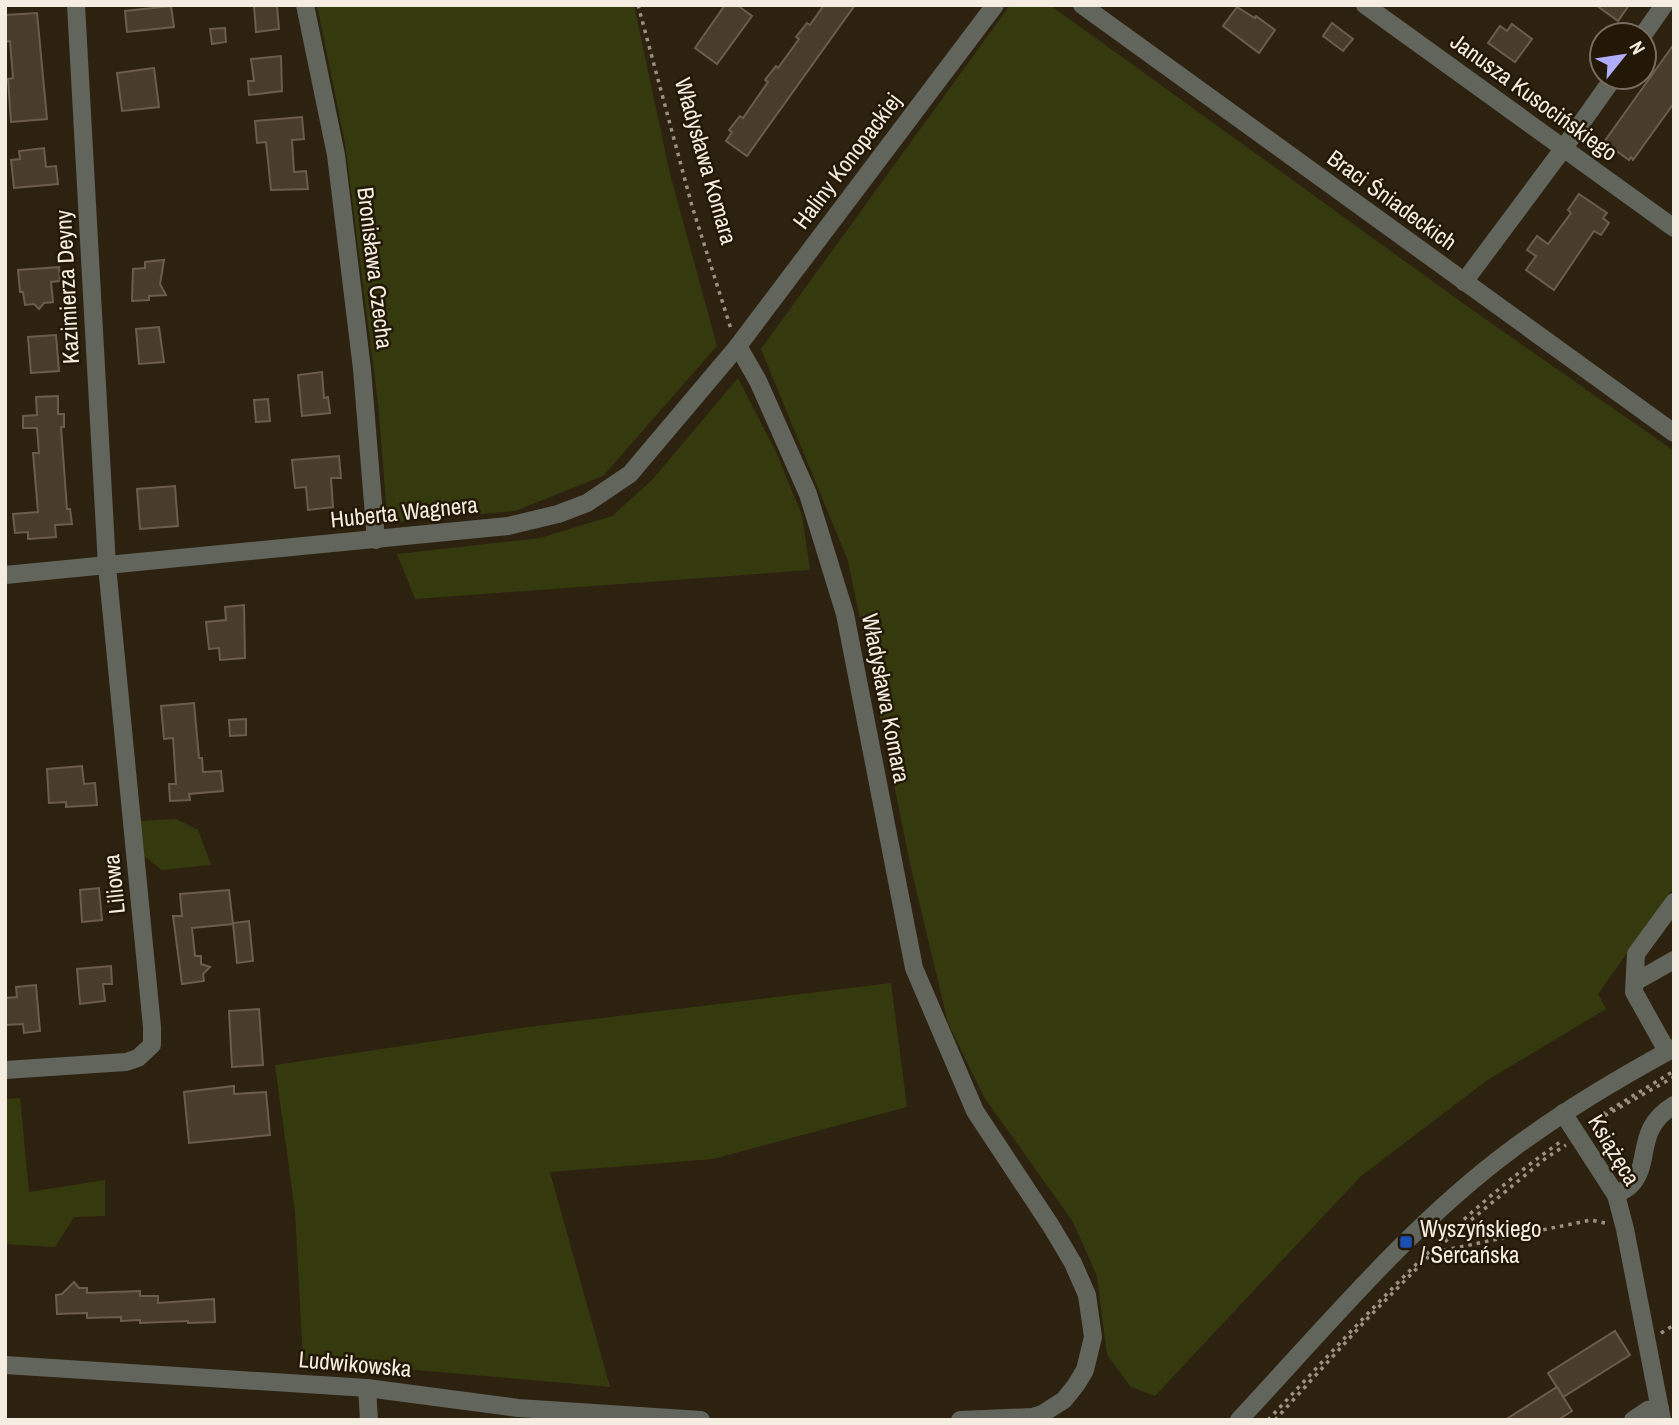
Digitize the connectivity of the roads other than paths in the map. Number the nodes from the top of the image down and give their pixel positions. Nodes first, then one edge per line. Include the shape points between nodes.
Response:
1 (76, 5) edge
2 (305, 5) edge
3 (995, 5) edge
4 (1082, 5) edge
5 (1365, 5) edge
6 (1664, 5) edge
7 (1653, 21) edge
8 (1604, 91) edge
9 (1563, 149) junction
10 (1674, 228) edge
11 (1464, 282) junction
12 (738, 346) junction
13 (1674, 433) edge
14 (376, 540) junction
15 (107, 566) junction
16 (5, 575) edge
17 (1674, 902) edge
18 (1674, 960) edge
19 (1635, 982) junction
20 (1670, 1049) edge
21 (5, 1070) edge
22 (1674, 1105) edge
23 (1563, 1113) junction
24 (1616, 1195) junction
25 (5, 1365) edge
26 (367, 1388) junction
27 (1661, 1414) edge
28 (369, 1420) edge
29 (701, 1420) edge
30 (960, 1420) edge
31 (1239, 1420) edge
32 (1633, 1420) edge

1 - 15 street, Kazimierza Deyny
2 - 14 street, Bronisława Czecha via 336,155 362,369
3 - 12 street, Haliny Konopackiej
4 - 11 street, Braci Śniadeckich
5 - 9 street, Janusza Kusocińskiego
6 - 7 street
8 - 9 street
9 - 10 street, Janusza Kusocińskiego
9 - 11 street
11 - 13 street, Braci Śniadeckich
12 - 14 street, Huberta Wagnera via 630,474 587,503 508,526
12 - 30 street, Władysława Komara via 808,495 845,614 914,968 975,1111 1051,1226 1087,1295 1093,1337 1086,1370 1064,1400 1032,1417
14 - 15 street, Huberta Wagnera
15 - 16 street, Huberta Wagnera
15 - 21 street, Liliowa via 152,1045 126,1062
17 - 19 street via 1636,954
18 - 19 street
19 - 20 street via 1634,992
20 - 23 street
22 - 24 street via 1651,1127 1638,1174
23 - 24 street, Książęca
23 - 31 street via 1509,1151 1406,1242
24 - 27 street, Książęca
25 - 26 street, Ludwikowska
26 - 28 street
26 - 29 street, Ludwikowska via 519,1408
27 - 32 street via 1648,1410

